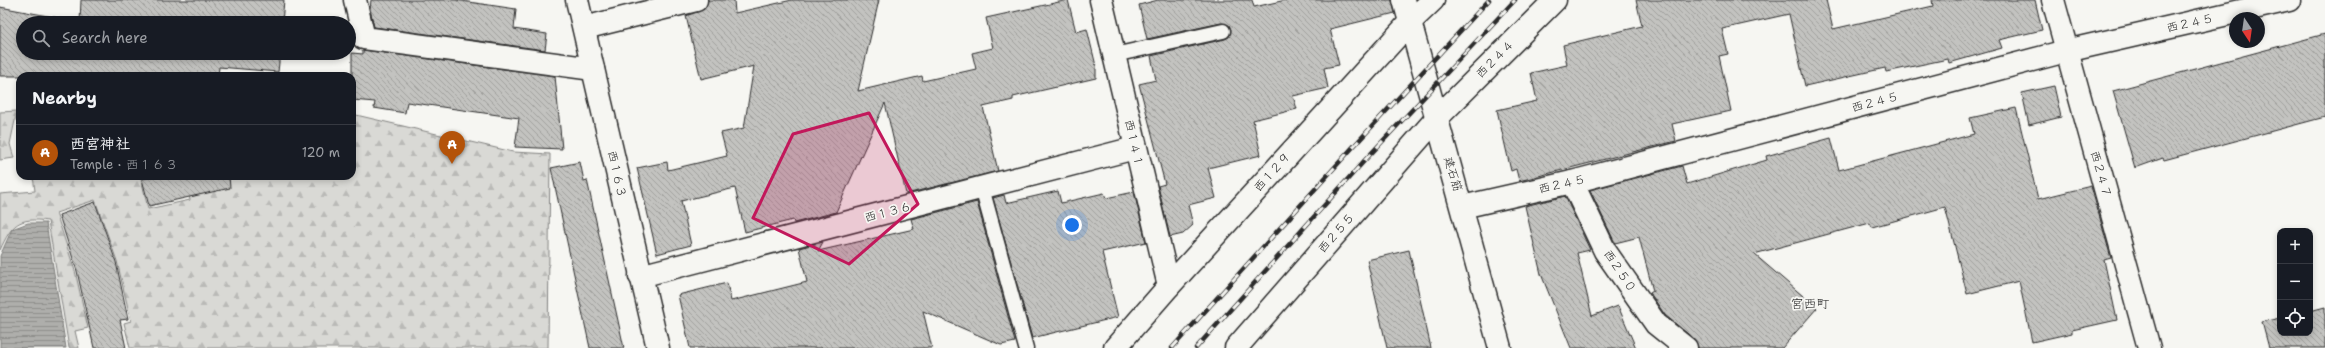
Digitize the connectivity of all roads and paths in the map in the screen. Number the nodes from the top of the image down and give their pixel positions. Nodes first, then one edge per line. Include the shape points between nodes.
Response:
1 (355, 0) edge
2 (577, 0) edge
3 (696, 0) edge
4 (1101, 0) edge
5 (1404, 0) edge
6 (1433, 0) edge
7 (1554, 0) edge
8 (2053, 0) edge
9 (2289, 0) edge
10 (1410, 22) junction
11 (584, 28) junction
12 (1223, 31) dead end
13 (2066, 52) junction
14 (1114, 55) junction
15 (593, 69) junction
16 (1436, 119) junction
17 (1135, 148) junction
18 (1572, 182) junction
19 (982, 188) junction
20 (1462, 206) junction
21 (640, 276) junction
22 (1169, 286) junction
23 (658, 348) edge
24 (1026, 348) edge
25 (1115, 348) edge
26 (1236, 348) edge
27 (1500, 348) edge
28 (1686, 348) edge
29 (2149, 348) edge

1 - 15 street via 364,38
2 - 11 street, 西１６３
3 - 11 street
4 - 14 street, 西１４１
5 - 10 street, 建石筋
6 - 10 street, 西１２９
7 - 16 street, 西２４４
8 - 13 street, 西２４７
9 - 13 street, 西２４５
10 - 16 street, 建石筋
10 - 22 street, 西１２９
11 - 15 street, 西１６３
12 - 14 lane
13 - 18 street, 西２４５
13 - 29 street, 西２４７
14 - 17 street, 西１４１
15 - 21 street, 西１６３
16 - 20 street, 建石筋
16 - 26 street, 西２５５
17 - 19 street, 西１３６
17 - 22 street, 西１４１
18 - 20 street, 西２４５
18 - 28 street, 西２５０ via 1605,251 1656,324
19 - 21 street, 西１３６
19 - 24 lane
20 - 27 street, 建石筋
21 - 23 street, 西１６３
22 - 25 street, 西１２９

